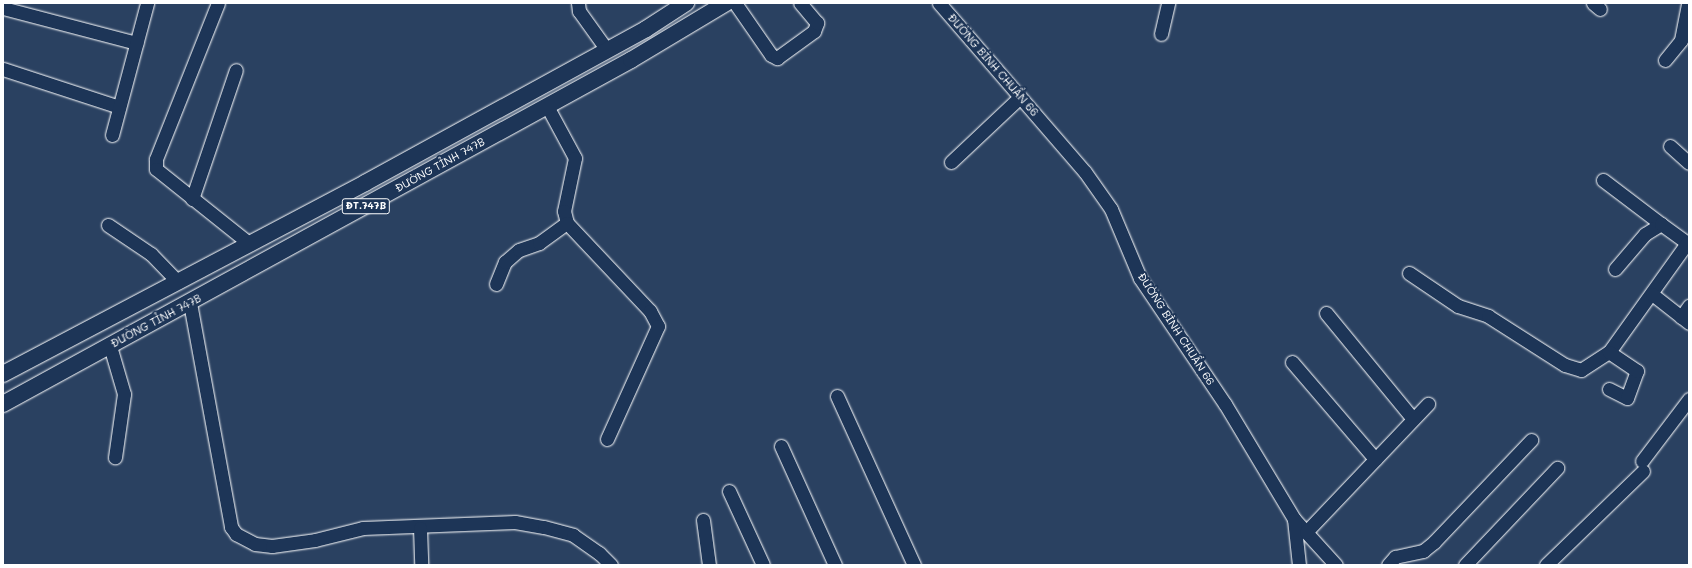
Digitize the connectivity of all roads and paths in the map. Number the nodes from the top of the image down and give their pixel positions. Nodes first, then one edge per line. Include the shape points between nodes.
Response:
1 (147, 3) edge
2 (218, 3) edge
3 (578, 3) edge
4 (686, 3) edge
5 (726, 3) edge
6 (735, 3) edge
7 (800, 3) edge
8 (939, 3) edge
9 (1168, 3) edge
10 (1688, 3) edge
11 (3, 8) edge
12 (1161, 34) dead end
13 (136, 43) junction
14 (607, 50) junction
15 (1665, 60) dead end
16 (3, 69) edge
17 (236, 70) dead end
18 (1020, 98) junction
19 (547, 106) junction
20 (119, 107) junction
21 (112, 135) dead end
22 (1670, 146) dead end
23 (951, 162) dead end
24 (1689, 163) edge
25 (395, 167) junction
26 (1603, 180) dead end
27 (404, 185) junction
28 (192, 199) junction
29 (567, 223) junction
30 (1661, 224) junction
31 (108, 225) dead end
32 (1688, 243) edge
33 (250, 244) junction
34 (1615, 269) dead end
35 (1409, 273) dead end
36 (178, 282) junction
37 (496, 284) dead end
38 (1652, 294) junction
39 (190, 303) junction
40 (1689, 306) edge
41 (1326, 313) dead end
42 (1685, 320) edge
43 (110, 346) junction
44 (1609, 352) junction
45 (1292, 362) dead end
46 (3, 374) edge
47 (1609, 389) dead end
48 (837, 396) dead end
49 (1689, 399) edge
50 (3, 404) edge
51 (1428, 404) dead end
52 (1413, 420) junction
53 (607, 439) dead end
54 (1531, 440) dead end
55 (781, 446) dead end
56 (115, 457) dead end
57 (1376, 459) junction
58 (1557, 468) dead end
59 (729, 491) dead end
60 (1294, 519) junction
61 (703, 520) dead end
62 (420, 528) junction
63 (1306, 532) junction
64 (421, 565) edge
65 (611, 565) edge
66 (709, 565) edge
67 (763, 565) edge
68 (835, 565) edge
69 (914, 565) edge
70 (1299, 565) edge
71 (1336, 565) edge
72 (1388, 565) edge
73 (1465, 565) edge
74 (1546, 565) edge

1 - 13 street
2 - 28 street via 156,159 156,169
3 - 14 street via 579,11
4 - 14 main road, ĐƯỜNG TỈNH 747B / ĐT.747B
5 - 19 main road, ĐƯỜNG TỈNH 747B / ĐT.747B via 696,24
6 - 7 street via 771,56 777,58 814,31 817,23
8 - 18 street, ĐƯỜNG BÌNH CHUẨN 66
9 - 12 street
10 - 15 street via 1680,40
11 - 13 street
13 - 20 street
14 - 25 main road, ĐƯỜNG TỈNH 747B / ĐT.747B
16 - 20 street
17 - 28 street
18 - 23 street
18 - 60 street, ĐƯỜNG BÌNH CHUẨN 66 via 1085,172 1111,209 1140,278 1225,404
19 - 27 main road, ĐƯỜNG TỈNH 747B / ĐT.747B
19 - 29 street via 575,158 564,211
20 - 21 street
22 - 24 street
25 - 27 main road
25 - 33 main road, ĐƯỜNG TỈNH 747B / ĐT.747B
26 - 30 street
27 - 39 main road, ĐƯỜNG TỈNH 747B / ĐT.747B
28 - 33 street
29 - 37 street via 539,243 519,250 505,262
29 - 53 street via 650,311 658,326
30 - 32 street
30 - 34 street via 1644,234
31 - 36 street via 151,254
32 - 38 street
33 - 36 main road, ĐƯỜNG TỈNH 747B / ĐT.747B
35 - 44 street via 1458,306 1488,316 1565,364 1581,370
36 - 46 main road, ĐƯỜNG TỈNH 747B / ĐT.747B
38 - 42 street
38 - 44 street
39 - 43 main road, ĐƯỜNG TỈNH 747B / ĐT.747B
39 - 62 street via 231,527 236,534 255,544 272,546 315,540 363,528
40 - 42 street
41 - 52 street
43 - 50 main road, ĐƯỜNG TỈNH 747B / ĐT.747B
43 - 56 street via 124,394
44 - 47 street via 1637,371 1627,398
45 - 57 street
48 - 69 street
49 - 74 street via 1643,466
51 - 52 street
52 - 57 street
54 - 72 street via 1424,551 1395,557
55 - 68 street
57 - 63 street
58 - 73 street
59 - 67 street
60 - 63 street, ĐƯỜNG BÌNH CHUẨN 66
60 - 70 street
61 - 66 street
62 - 64 street
62 - 65 street via 515,522 544,526 573,535
63 - 71 street, ĐƯỜNG BÌNH CHUẨN 66

